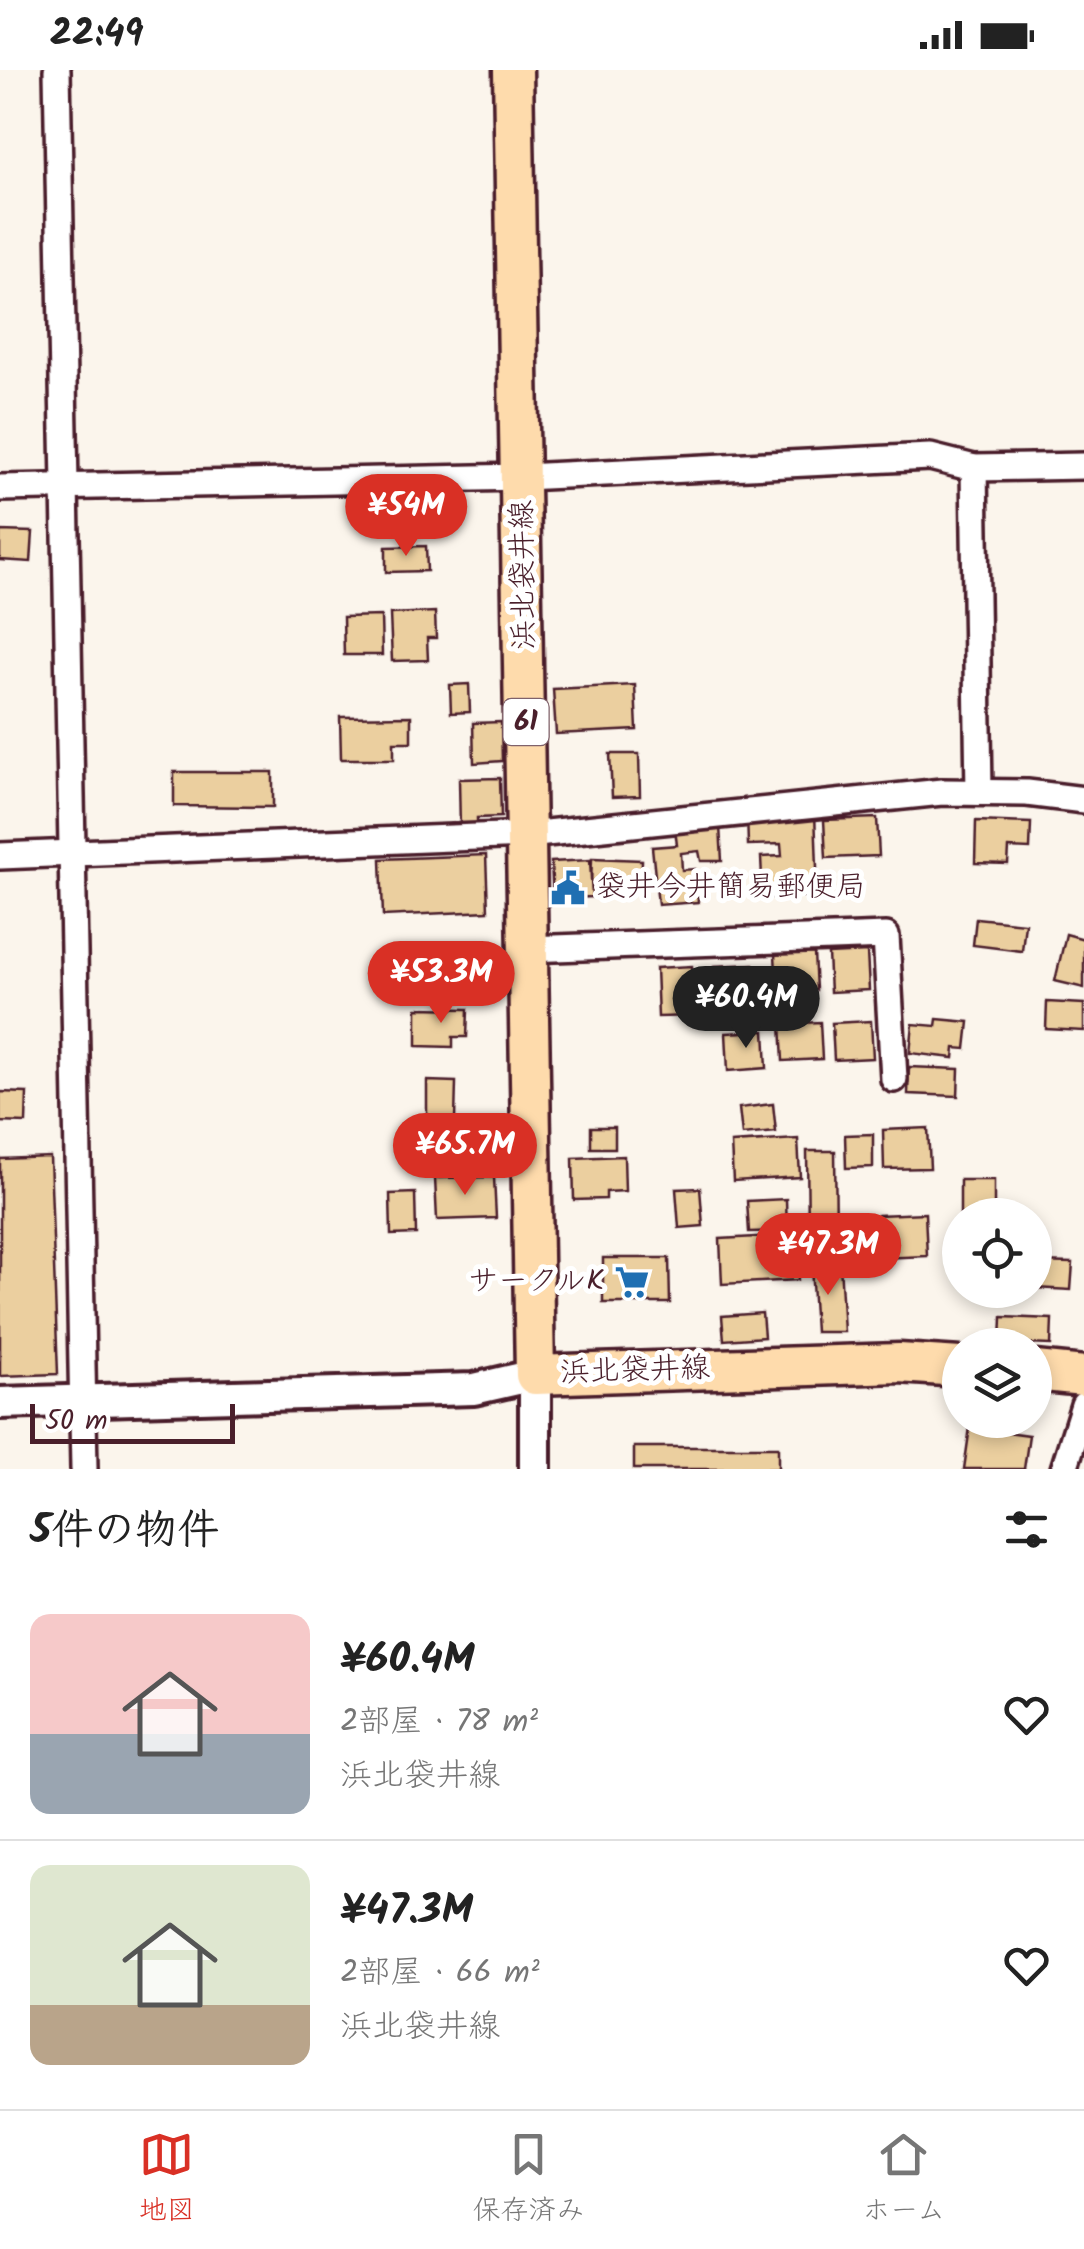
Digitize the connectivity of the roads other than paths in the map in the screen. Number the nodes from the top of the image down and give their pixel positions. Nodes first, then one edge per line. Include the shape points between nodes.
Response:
1 (57, 70) edge
2 (514, 70) edge
3 (1084, 466) edge
4 (974, 468) junction
5 (522, 477) junction
6 (64, 486) junction
7 (0, 488) edge
8 (979, 792) junction
9 (1084, 800) edge
10 (527, 835) junction
11 (75, 855) junction
12 (0, 856) edge
13 (527, 949) junction
14 (894, 1080) dead end
15 (942, 1365) edge
16 (1052, 1373) edge
17 (535, 1375) junction
18 (1084, 1376) edge
19 (86, 1401) junction
20 (0, 1403) edge
21 (1084, 1405) edge
22 (84, 1469) edge
23 (535, 1469) edge
24 (1064, 1469) edge

1 - 6 street
2 - 5 main road, 浜北袋井線 / 61
3 - 4 street
4 - 5 street via 930,457
4 - 8 street
5 - 6 street
5 - 10 main road, 浜北袋井線 / 61
6 - 7 street
6 - 11 street
8 - 9 street
8 - 10 street
10 - 11 street
10 - 13 main road, 浜北袋井線 / 61
11 - 12 street
11 - 19 street
13 - 14 street via 886,936
13 - 17 main road, 浜北袋井線 / 61
15 - 17 main road, 浜北袋井線
16 - 18 main road
17 - 19 street via 474,1389
17 - 23 street
19 - 20 street
19 - 22 street
21 - 24 street

